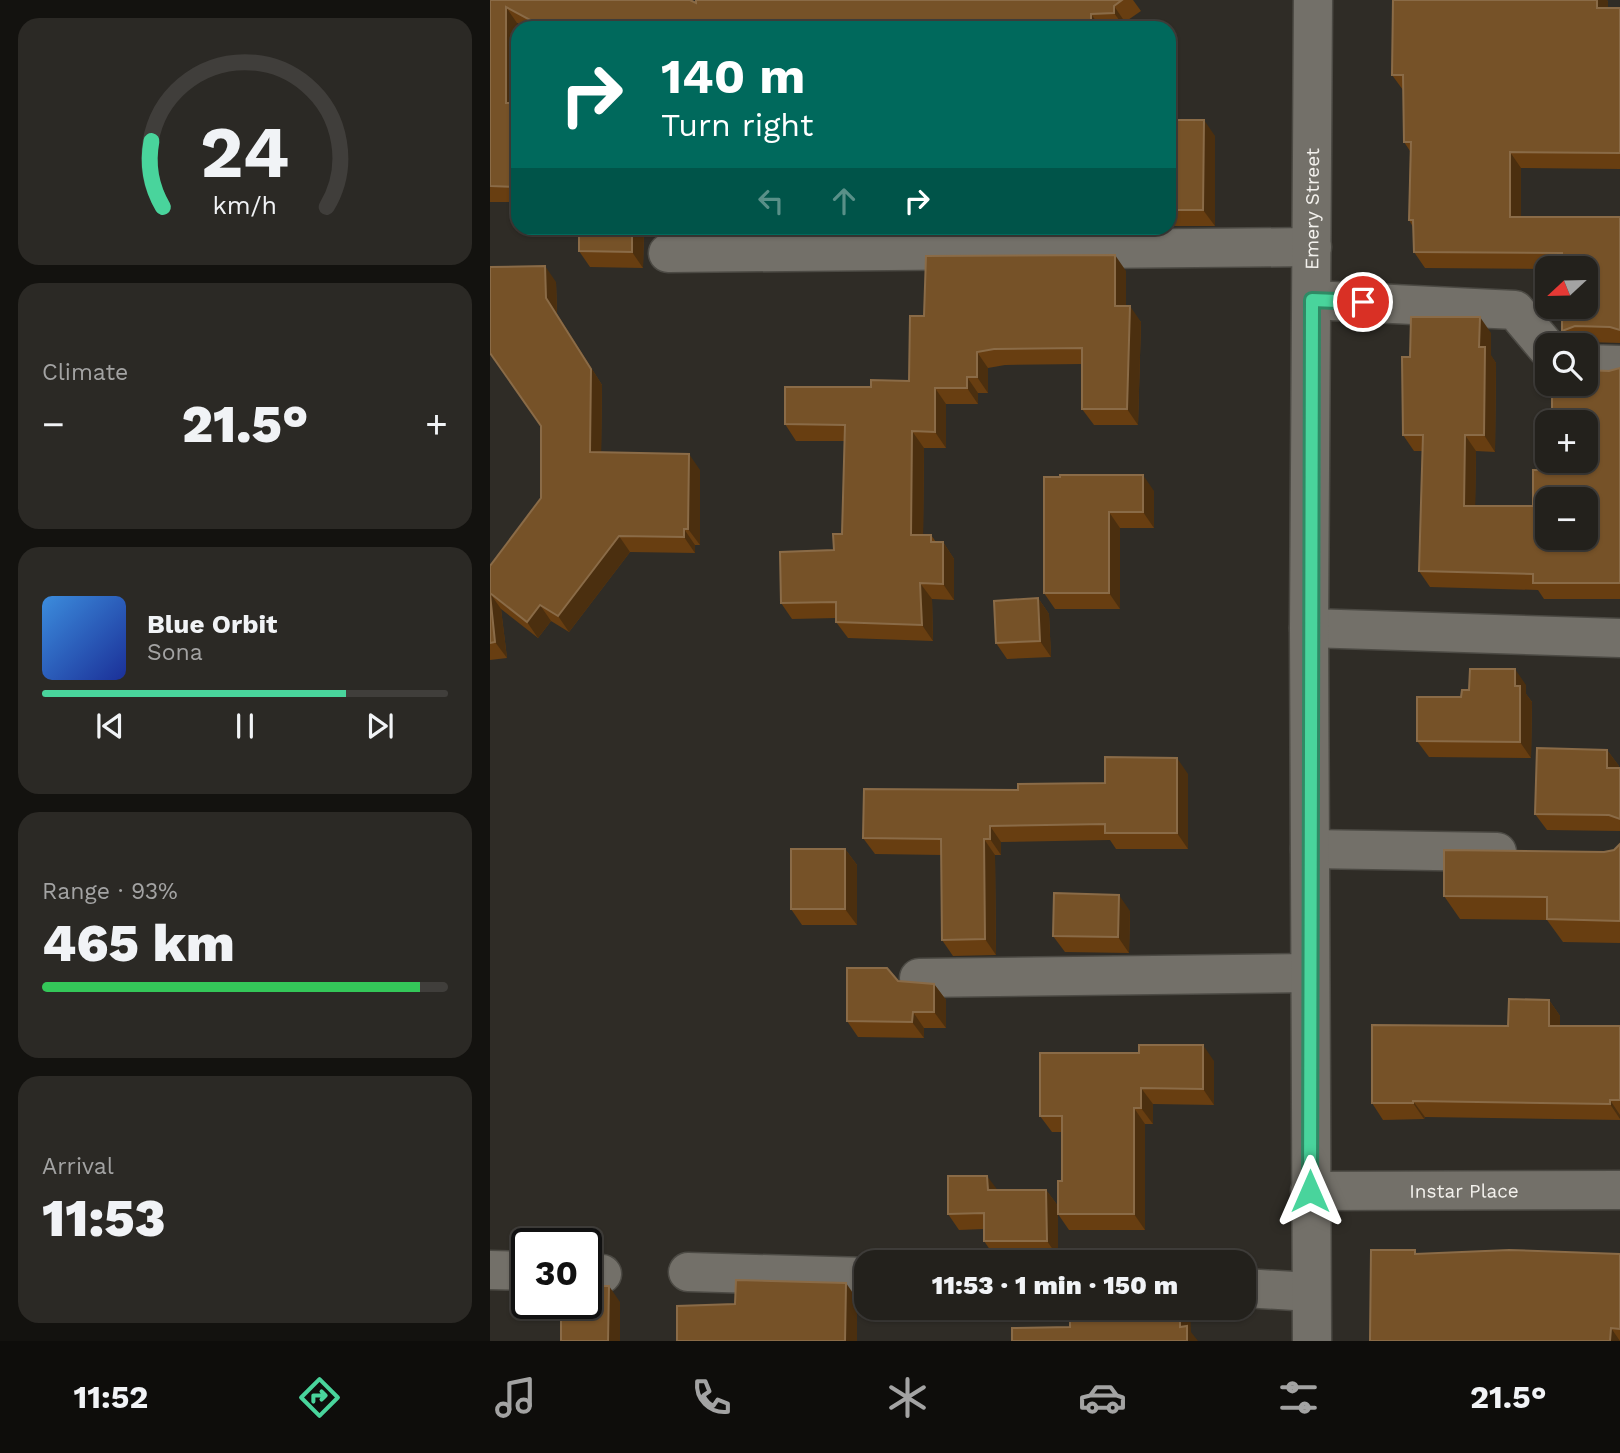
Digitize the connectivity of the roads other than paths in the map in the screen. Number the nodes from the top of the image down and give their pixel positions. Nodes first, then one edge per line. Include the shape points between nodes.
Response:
1 (1313, 0) edge
2 (1312, 247) junction
3 (668, 253) dead end
4 (1312, 300) junction
5 (1535, 334) edge
6 (1598, 364) edge
7 (1620, 365) edge
8 (1310, 628) junction
9 (1620, 638) edge
10 (1310, 849) junction
11 (1538, 853) edge
12 (1310, 973) junction
13 (919, 978) dead end
14 (1620, 1190) edge
15 (1310, 1191) junction
16 (490, 1270) edge
17 (511, 1271) edge
18 (688, 1272) dead end
19 (854, 1277) edge
20 (1256, 1289) edge
21 (1311, 1292) junction
22 (1312, 1341) edge

1 - 2 street, Emery Street
2 - 3 street
2 - 4 street, Emery Street
4 - 5 street via 1515,310
4 - 8 street, Emery Street
6 - 7 street
8 - 9 street
8 - 10 street, Emery Street
10 - 11 street
10 - 12 street, Emery Street
12 - 13 street
12 - 15 street, Emery Street
14 - 15 street, Instar Place
15 - 21 street, Emery Street
16 - 17 street
18 - 19 street
20 - 21 street
21 - 22 street, Emery Street

